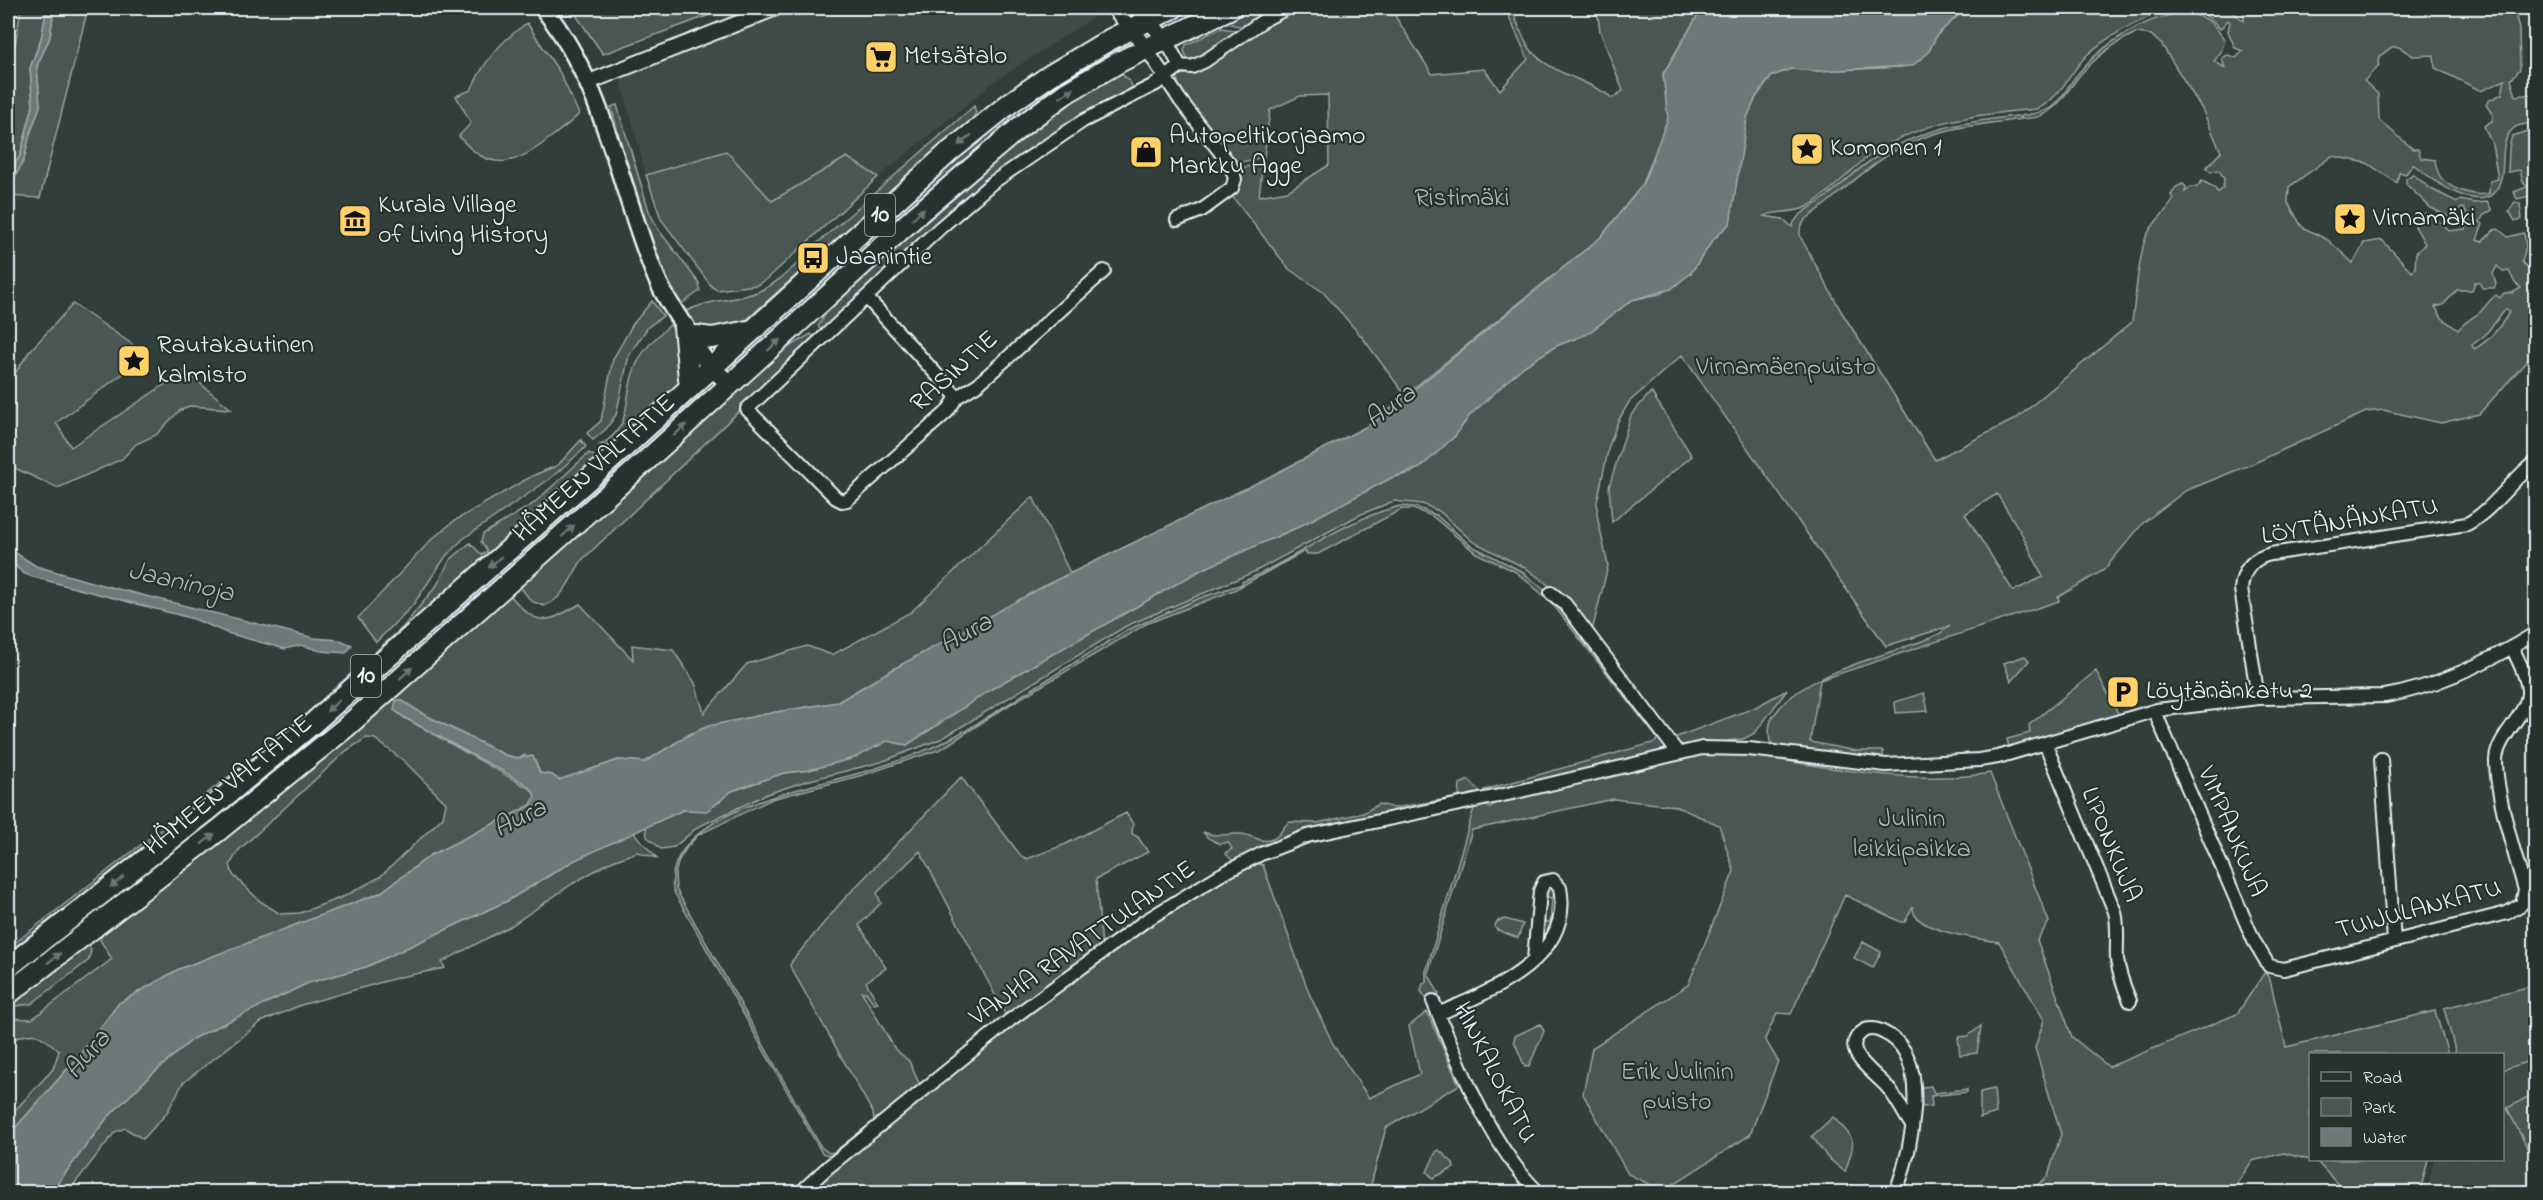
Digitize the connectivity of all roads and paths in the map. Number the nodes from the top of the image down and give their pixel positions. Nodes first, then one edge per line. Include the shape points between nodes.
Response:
1 (543, 8) edge
2 (776, 8) edge
3 (1114, 8) edge
4 (1173, 8) edge
5 (1231, 8) edge
6 (1287, 8) edge
7 (1142, 14) edge
8 (1130, 29) junction
9 (1165, 39) junction
10 (1146, 48) junction
11 (1180, 66) junction
12 (1166, 78) junction
13 (589, 82) junction
14 (1177, 220) dead end
15 (1104, 271) dead end
16 (867, 298) junction
17 (753, 330) junction
18 (690, 331) junction
19 (715, 365) junction
20 (731, 384) junction
21 (690, 388) junction
22 (957, 397) junction
23 (2535, 461) edge
24 (1551, 592) dead end
25 (2535, 633) edge
26 (2512, 647) junction
27 (2258, 698) junction
28 (2157, 710) junction
29 (2045, 742) junction
30 (1678, 753) junction
31 (2380, 759) dead end
32 (2394, 941) junction
33 (1534, 959) junction
34 (8, 967) edge
35 (2272, 968) joint
36 (8, 994) edge
37 (2130, 1000) dead end
38 (1433, 1001) dead end
39 (1438, 1014) junction
40 (1911, 1124) junction
41 (1534, 1191) edge
42 (801, 1192) edge
43 (1896, 1192) edge

1 - 13 main road
2 - 13 street
3 - 8 street
4 - 7 highway, HÄMEEN VALTATIE / 10
5 - 9 highway, HÄMEEN VALTATIE / 10
6 - 11 street via 1205,61 1192,67
7 - 8 highway, HÄMEEN VALTATIE / 10
7 - 9 street
8 - 10 street
8 -> 17 highway, HÄMEEN VALTATIE / 10 via 1010,103 948,153
9 - 10 highway, HÄMEEN VALTATIE / 10
9 - 11 street
10 - 12 street
20 -> 10 highway, HÄMEEN VALTATIE / 10 via 987,153 1066,93
11 - 12 street
12 - 14 street via 1231,166 1235,179 1232,188 1210,205
12 - 16 street via 1083,121 1007,172
13 - 18 main road via 648,258 663,294
15 - 22 street, RASINTIE via 995,369
16 - 22 street
16 - 22 street, RASINTIE via 747,409 842,501 853,496 947,412
17 - 18 highway via 712,338
17 - 19 highway, HÄMEEN VALTATIE / 10
18 - 19 main road
18 - 21 highway
19 - 20 main road
19 - 21 highway, HÄMEEN VALTATIE / 10
36 -> 20 highway, HÄMEEN VALTATIE / 10 via 345,728
21 -> 34 highway, HÄMEEN VALTATIE / 10 via 312,724
23 - 27 street, LÖYTÄNÄNKATU via 2489,508 2467,524 2271,554 2254,560 2241,589
24 - 30 street via 1565,604
25 - 26 street, VANHA RAVATTULANTIE
26 - 27 street, VANHA RAVATTULANTIE via 2480,664 2393,695
26 - 32 street, TUIJULANKATU via 2528,694 2496,757 2497,778 2525,890 2524,900 2506,913
27 - 28 street, VANHA RAVATTULANTIE
28 - 29 street, VANHA RAVATTULANTIE
28 - 35 street, VIMPANKUJA via 2254,941
29 - 30 street, VANHA RAVATTULANTIE via 1986,759 1906,765 1749,749 1702,748
29 - 37 street, LIPONKUJA via 2115,912 2117,958
30 - 42 street, VANHA RAVATTULANTIE via 1508,794 1329,829 1261,854 1159,911 1028,1006
31 - 32 street
32 - 35 street, TUIJULANKATU via 2284,969
33 - 33 street via 1549,944 1560,920 1562,895 1553,880 1544,882 1540,891
33 - 39 street via 1506,983
38 - 39 street, HINKALOKATU
39 - 41 street, HINKALOKATU via 1491,1126
40 - 40 street via 1888,1087 1856,1055 1854,1043 1864,1030 1880,1030 1907,1055 1914,1084
40 - 43 street

